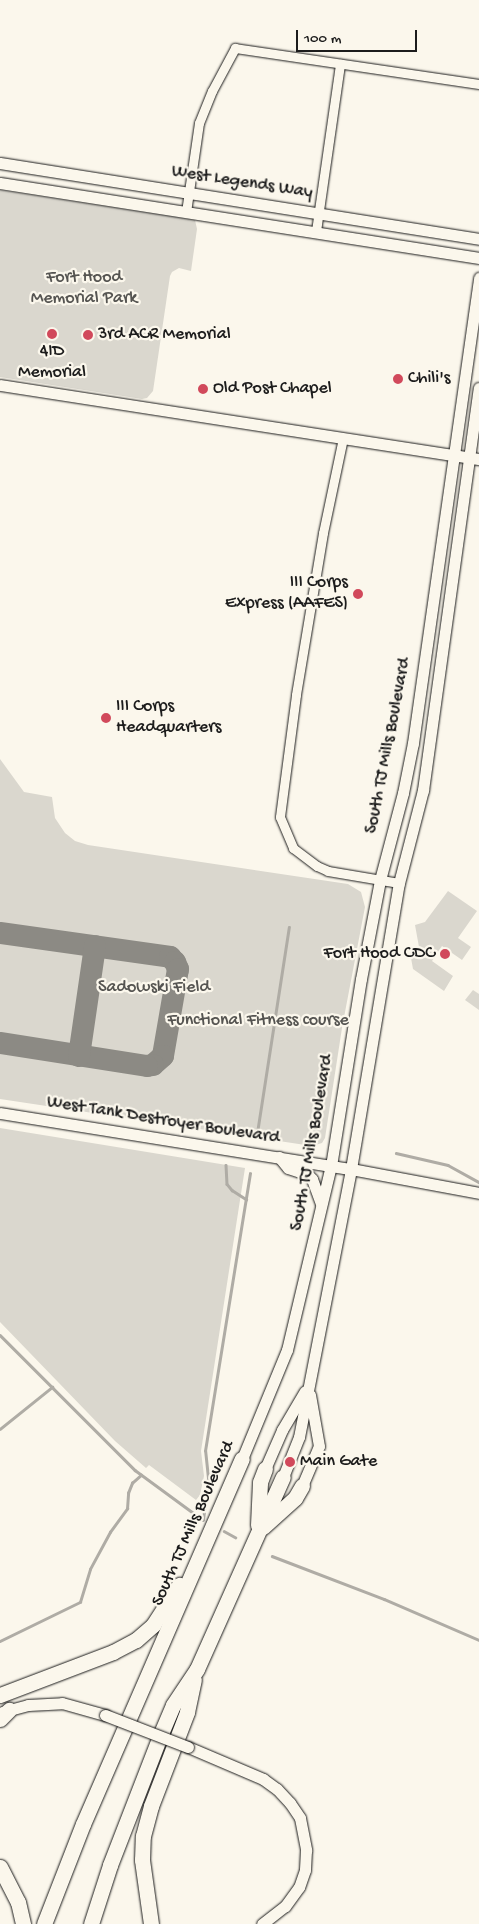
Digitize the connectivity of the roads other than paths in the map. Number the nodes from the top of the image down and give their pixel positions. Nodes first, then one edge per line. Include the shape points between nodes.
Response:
1 (340, 64) junction
2 (479, 84) edge
3 (0, 163) edge
4 (0, 183) edge
5 (190, 193) junction
6 (186, 212) junction
7 (319, 213) junction
8 (316, 231) junction
9 (479, 239) edge
10 (479, 258) edge
11 (479, 278) edge
12 (0, 385) edge
13 (479, 388) edge
14 (343, 438) junction
15 (453, 454) junction
16 (474, 458) edge
17 (380, 880) junction
18 (399, 883) junction
19 (0, 1113) edge
20 (279, 1158) junction
21 (331, 1166) junction
22 (351, 1169) junction
23 (479, 1193) edge
24 (322, 1207) junction
25 (308, 1386) junction
26 (242, 1459) joint
27 (283, 1477) junction
28 (258, 1532) junction
29 (197, 1562) junction
30 (196, 1669) junction
31 (0, 1695) edge
32 (3, 1714) edge
33 (70, 1860) junction
34 (0, 1867) edge
35 (23, 1924) edge
36 (44, 1924) edge
37 (54, 1924) edge
38 (91, 1924) edge
39 (151, 1924) edge
40 (262, 1924) edge

1 - 2 street
1 - 5 street via 235,48 199,123
1 - 7 street
3 - 5 street, West Legends Way
4 - 6 street, West Legends Way
5 - 6 street
5 - 7 street, West Legends Way
6 - 8 street, West Legends Way
7 - 8 street
7 - 9 street, West Legends Way
8 - 10 street, West Legends Way
11 - 15 street, South TJ Mills Boulevard
12 - 14 street
13 - 16 street, South TJ Mills Boulevard
14 - 15 street
14 - 17 street via 323,533 280,817 296,852 317,866
15 - 16 street
15 - 17 street, South TJ Mills Boulevard via 413,743 404,793
16 - 18 street, South TJ Mills Boulevard via 423,790
17 - 18 street
17 - 21 street, South TJ Mills Boulevard
18 - 22 street, South TJ Mills Boulevard
19 - 20 street, West Tank Destroyer Boulevard
20 - 21 street, West Tank Destroyer Boulevard
20 - 24 street via 288,1168 312,1179
21 - 22 street, West Tank Destroyer Boulevard
21 - 24 street, South TJ Mills Boulevard
22 - 23 street, West Tank Destroyer Boulevard
22 - 25 street, South TJ Mills Boulevard
24 - 26 street, South TJ Mills Boulevard via 287,1350
25 - 27 street, South TJ Mills Boulevard via 299,1437
25 - 27 street via 282,1430
25 - 27 street via 319,1446
26 - 29 main road, South TJ Mills Boulevard
27 - 28 main road
27 - 28 main road via 295,1498
28 - 30 main road
29 - 31 main road via 152,1625 136,1640 113,1652
29 - 33 main road, South TJ Mills Boulevard
30 - 38 main road via 173,1705 162,1730
30 - 39 main road via 187,1712 150,1806 143,1836 142,1860
32 - 40 street, bridge via 42,1703 62,1703 105,1715 188,1747 277,1789 300,1818 306,1850 302,1878 286,1906
33 - 36 main road, South TJ Mills Boulevard
33 - 37 main road, South TJ Mills Boulevard
34 - 35 main road via 18,1902

